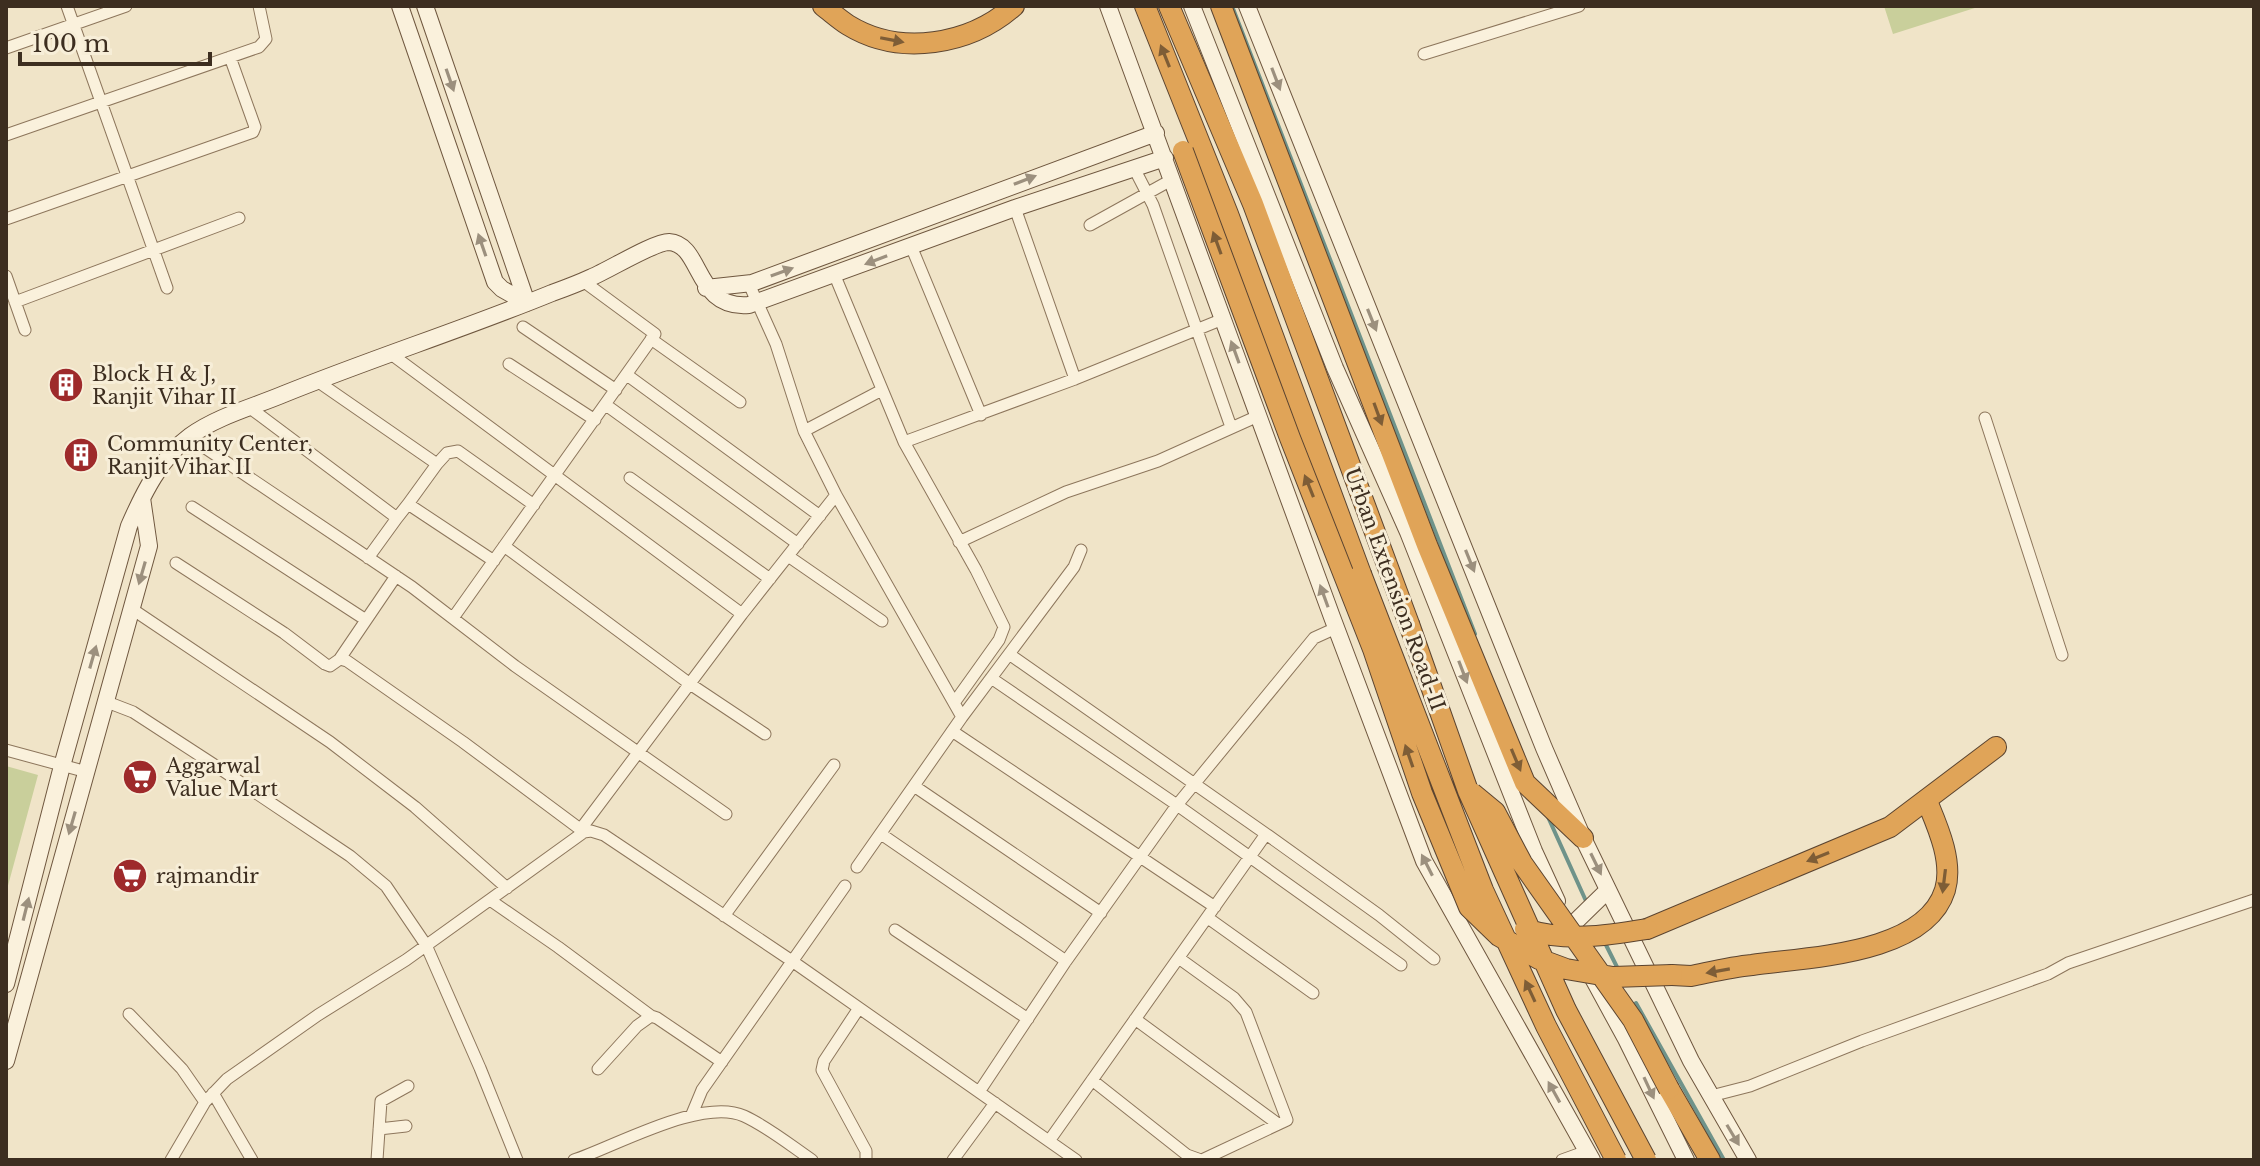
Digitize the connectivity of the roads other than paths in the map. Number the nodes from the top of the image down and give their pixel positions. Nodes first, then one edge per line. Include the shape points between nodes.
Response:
1 (67, 6) edge
2 (126, 6) edge
3 (259, 6) edge
4 (400, 6) edge
5 (425, 6) edge
6 (823, 6) edge
7 (1014, 6) edge
8 (1108, 6) edge
9 (1145, 6) edge
10 (1169, 6) edge
11 (1192, 6) edge
12 (1221, 6) edge
13 (1247, 6) edge
14 (1579, 6) edge
15 (74, 24) junction
16 (6, 48) edge
17 (1424, 54) dead end
18 (230, 57) junction
19 (101, 101) junction
20 (1184, 103) junction
21 (1156, 133) junction
22 (6, 135) edge
23 (1165, 158) junction
24 (1134, 168) junction
25 (127, 175) junction
26 (1173, 179) junction
27 (1148, 193) junction
28 (1015, 208) junction
29 (239, 218) dead end
30 (6, 219) edge
31 (1090, 225) dead end
32 (911, 246) junction
33 (154, 250) junction
34 (6, 276) edge
35 (835, 276) junction
36 (583, 281) junction
37 (749, 284) junction
38 (167, 288) dead end
39 (706, 288) junction
40 (15, 302) junction
41 (527, 303) junction
42 (759, 303) junction
43 (1223, 319) junction
44 (523, 327) dead end
45 (25, 330) dead end
46 (1198, 330) junction
47 (651, 339) junction
48 (391, 354) junction
49 (509, 364) dead end
50 (627, 375) junction
51 (1075, 379) junction
52 (317, 381) junction
53 (616, 390) junction
54 (882, 390) junction
55 (740, 402) dead end
56 (606, 405) junction
57 (250, 408) junction
58 (981, 415) junction
59 (1258, 416) junction
60 (1985, 418) dead end
61 (595, 420) junction
62 (1231, 427) junction
63 (804, 431) junction
64 (189, 437) junction
65 (904, 442) junction
66 (437, 464) junction
67 (554, 474) junction
68 (630, 478) dead end
69 (836, 495) junction
70 (142, 496) junction
71 (408, 504) junction
72 (534, 505) junction
73 (192, 507) dead end
74 (820, 516) junction
75 (397, 518) junction
76 (959, 542) junction
77 (798, 544) junction
78 (504, 546) junction
79 (1081, 550) dead end
80 (788, 556) junction
81 (368, 558) junction
82 (494, 561) junction
83 (176, 563) dead end
84 (396, 576) junction
85 (770, 579) junction
86 (132, 609) junction
87 (742, 614) junction
88 (453, 618) junction
89 (366, 620) junction
90 (882, 621) dead end
91 (1336, 628) junction
92 (1009, 654) junction
93 (2062, 655) dead end
94 (339, 660) junction
95 (991, 678) junction
96 (690, 684) junction
97 (107, 702) junction
98 (954, 703) junction
99 (962, 717) junction
100 (952, 731) junction
101 (765, 734) dead end
102 (1996, 747) dead end
103 (6, 750) edge
104 (638, 753) junction
105 (834, 765) dead end
106 (62, 766) junction
107 (87, 772) junction
108 (914, 786) junction
109 (1194, 786) junction
110 (1468, 791) junction
111 (1177, 805) junction
112 (1929, 806) dead end
113 (726, 814) dead end
114 (582, 831) junction
115 (881, 834) junction
116 (1266, 834) junction
117 (1583, 838) junction
118 (1142, 857) junction
119 (1249, 858) junction
120 (857, 867) dead end
121 (845, 886) dead end
122 (507, 888) junction
123 (1608, 890) junction
124 (490, 900) junction
125 (2254, 900) edge
126 (1469, 907) junction
127 (1212, 912) junction
128 (1101, 913) junction
129 (724, 916) junction
130 (1569, 928) junction
131 (895, 930) dead end
132 (426, 945) junction
133 (1180, 959) junction
134 (1434, 959) dead end
135 (792, 961) junction
136 (1066, 961) junction
137 (1401, 965) dead end
138 (6, 984) edge
139 (1313, 993) dead end
140 (859, 1008) junction
141 (129, 1014) dead end
142 (651, 1016) junction
143 (1028, 1019) junction
144 (1135, 1019) junction
145 (6, 1061) edge
146 (722, 1062) junction
147 (598, 1069) dead end
148 (1092, 1080) junction
149 (408, 1086) dead end
150 (979, 1092) junction
151 (1711, 1096) junction
152 (209, 1098) junction
153 (995, 1103) junction
154 (692, 1114) junction
155 (1278, 1124) junction
156 (406, 1126) dead end
157 (379, 1129) junction
158 (1049, 1141) junction
159 (1589, 1155) edge
160 (582, 1159) edge
161 (171, 1160) edge
162 (252, 1160) edge
163 (377, 1160) edge
164 (517, 1160) edge
165 (812, 1160) edge
166 (866, 1160) edge
167 (953, 1160) edge
168 (1076, 1160) edge
169 (1201, 1160) edge
170 (1562, 1160) edge
171 (1616, 1160) edge
172 (1646, 1160) edge
173 (1686, 1160) edge
174 (1710, 1160) edge
175 (1748, 1160) edge

1 - 15 street
2 - 15 street
3 - 18 street via 266,39 259,47
41 -> 4 street via 495,282
5 -> 41 street
6 -> 7 highway via 850,26 910,44 962,37
8 - 21 street
20 -> 9 highway, Urban Extension Road-II
10 - 110 highway, Urban Extension Road-II, bridge via 1253,204
11 -> 130 street via 1335,368 1408,532
12 -> 117 highway via 1427,545 1525,783
13 -> 117 street
14 - 17 street
15 - 16 street
15 - 19 street
18 - 19 street
18 - 25 street via 253,132
19 - 22 street
19 - 25 street
126 -> 20 highway, bridge via 1183,151
171 -> 20 highway, Urban Extension Road-II, bridge via 1483,890
21 - 23 street
37 -> 21 street
23 - 24 street
23 - 26 street
24 - 27 street
24 - 28 street
25 - 30 street
25 - 33 street
26 - 27 street
26 - 43 street
27 - 31 street
27 - 46 street
28 - 32 street
28 - 51 street
29 - 33 street
32 -> 35 street
32 - 58 street
33 - 38 street
33 - 40 street
34 - 40 street
35 - 42 street
35 - 54 street
36 - 39 street via 673,242 687,251
36 - 41 street
36 - 47 street via 655,334
37 - 39 street
37 - 42 street
39 - 42 street via 732,305
40 - 45 street
41 - 48 street
42 - 63 street
43 - 46 street
59 -> 43 street
44 - 53 street
46 - 51 street
46 - 62 street
47 - 50 street
47 - 55 street
48 - 52 street
48 - 67 street
49 - 61 street
50 - 53 street
50 - 74 street
51 - 58 street
52 - 57 street
52 - 66 street
53 - 56 street
54 - 63 street
54 - 65 street
56 - 61 street
56 - 77 street
57 - 64 street
57 - 75 street
58 - 65 street
59 - 62 street
91 -> 59 street
60 - 93 street
61 - 67 street
62 - 76 street via 1158,461 1066,492
63 - 69 street
64 - 70 street
64 - 81 street
65 - 76 street
66 - 71 street
66 - 72 street via 450,451 458,451
67 - 72 street
67 - 87 street
68 - 85 street
69 - 74 street
69 - 98 street
70 -> 86 street via 149,546
106 -> 70 street via 121,552
71 - 75 street
71 - 82 street
72 - 78 street
73 - 89 street
74 - 77 street
75 - 81 street
76 - 98 street via 1004,627
77 - 80 street
78 - 82 street
78 - 96 street
79 - 92 street
80 - 85 street
80 - 90 street
81 - 84 street
82 - 88 street
83 - 94 street via 325,664
84 - 88 street
84 - 89 street
85 - 87 street
86 - 97 street
86 - 122 street via 330,742
87 - 96 street
88 - 104 street
89 - 94 street
91 - 109 street via 1314,638
159 -> 91 street via 1424,861
92 - 95 street
92 - 109 street
94 - 114 street via 463,742
95 - 99 street
95 - 111 street
96 - 101 street
96 - 104 street
97 - 107 street
97 - 132 street via 133,712 350,856 386,886
98 - 99 street
99 - 100 street
100 - 108 street
100 - 118 street
102 -> 126 highway, bridge via 1890,827 1647,929 1594,938 1547,936
103 - 106 street
104 - 113 street
104 - 114 street
105 - 129 street
106 - 107 street
138 -> 106 street
107 -> 145 street
108 - 115 street
108 - 128 street
109 - 111 street
109 - 116 street
110 - 172 highway, Urban Extension Road-II, bridge via 1566,1010
110 - 174 highway, bridge via 1495,812 1522,863 1633,1020
111 - 118 street
111 - 119 street
112 -> 126 highway, bridge via 1941,836 1945,890 1931,914 1907,932 1872,946 1691,976 1613,977 1539,959 1499,936
114 - 122 street
114 - 129 street via 604,835
115 - 120 street
115 - 136 street
116 - 119 street
116 - 134 street
117 -> 123 street
118 - 127 street
118 - 128 street
119 - 127 street
119 - 137 street
121 - 135 street
122 - 124 street
123 - 130 street
123 - 151 street
124 - 132 street
124 - 142 street
125 - 151 street
127 - 133 street
127 - 139 street
128 - 136 street
129 - 135 street
130 -> 173 street
131 - 143 street
132 - 152 street via 243,1067
132 - 164 street
133 - 144 street
133 - 155 street via 1246,1012 1286,1113 1287,1120
135 - 140 street
135 - 146 street
136 - 143 street
140 - 150 street
140 - 166 street via 822,1070
141 - 152 street
142 - 146 street
142 - 147 street
143 - 150 street
144 - 148 street
144 - 155 street
146 - 154 street
148 - 158 street
148 - 169 street via 1187,1155
149 - 157 street via 381,1101
150 - 153 street
151 -> 175 street
152 - 161 street
152 - 162 street
153 - 158 street
153 - 167 street
154 - 160 street
154 - 165 street via 729,1111 743,1116
155 - 169 street
156 - 157 street
157 - 163 street
158 - 168 street
159 - 170 street

